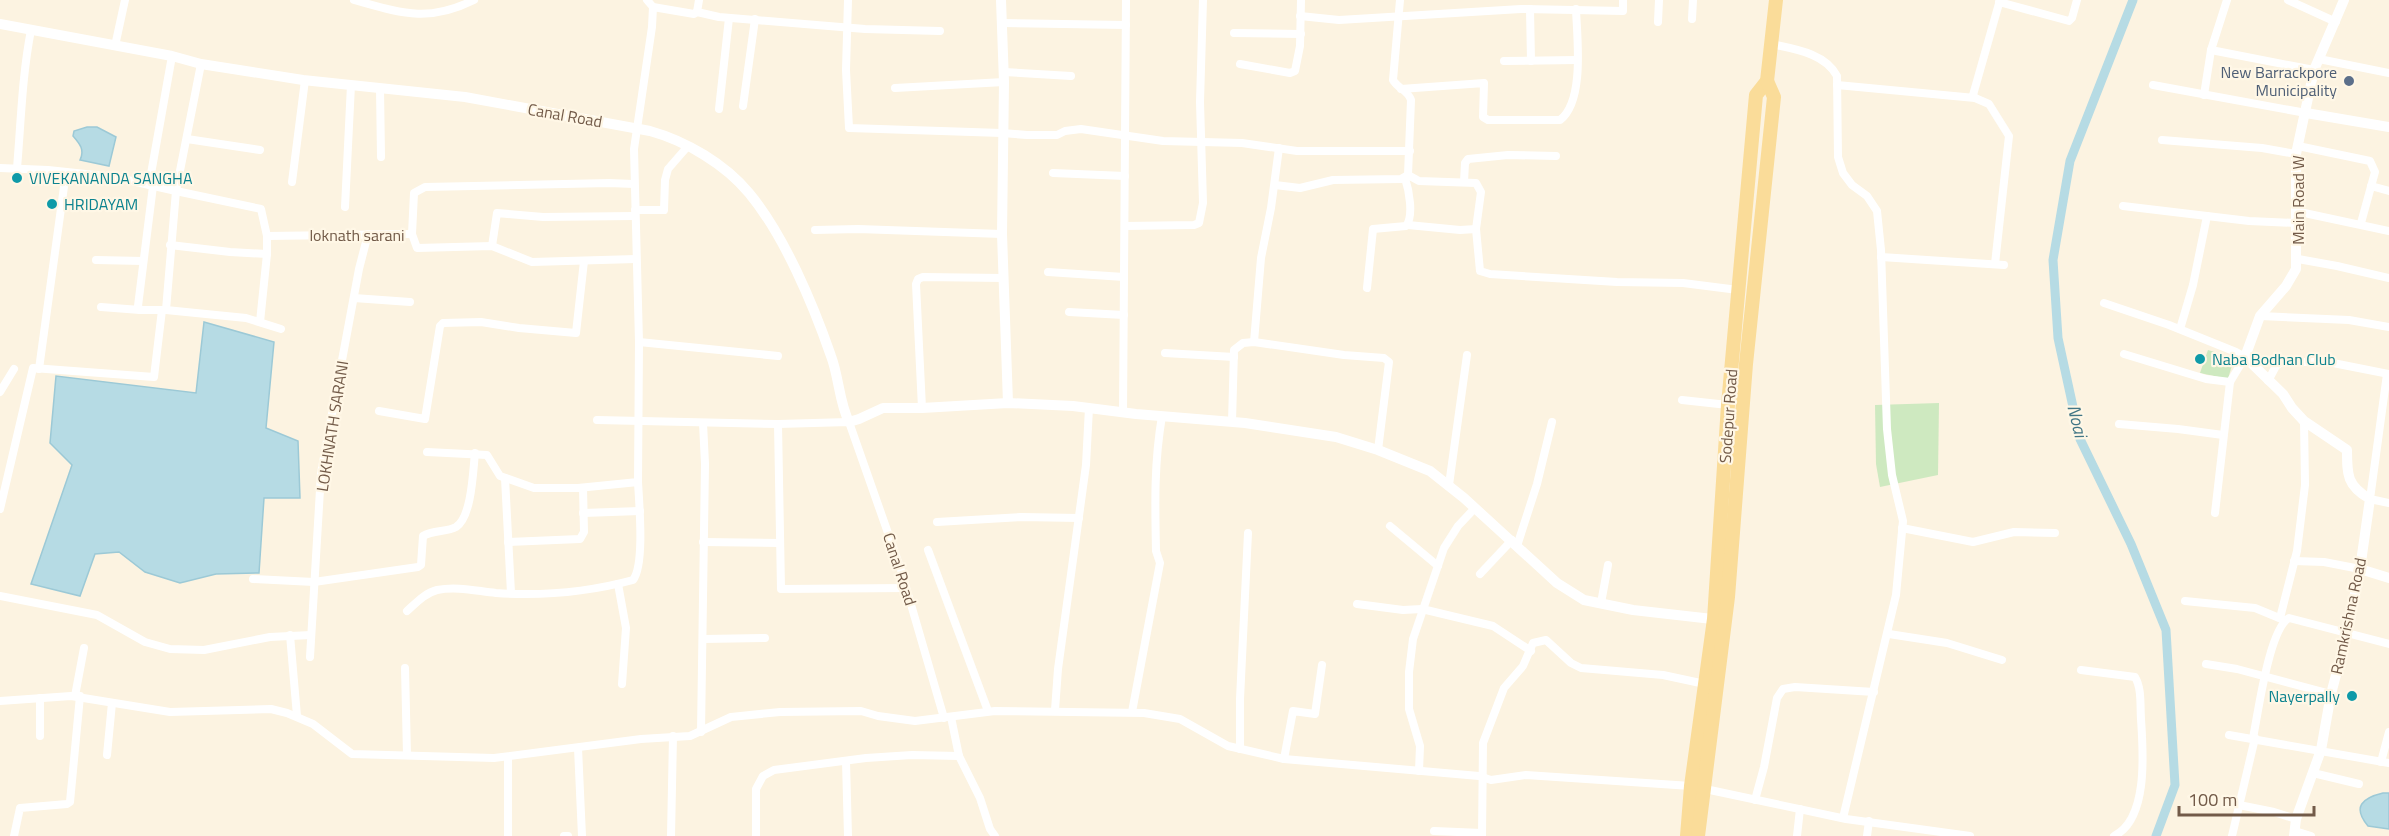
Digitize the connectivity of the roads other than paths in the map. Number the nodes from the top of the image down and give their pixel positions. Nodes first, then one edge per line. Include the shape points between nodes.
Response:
1 (125, 0) edge
2 (354, 0) edge
3 (474, 0) edge
4 (699, 0) edge
5 (848, 0) edge
6 (1001, 0) edge
7 (1126, 0) edge
8 (1203, 0) edge
9 (1301, 0) edge
10 (1400, 0) edge
11 (1623, 0) edge
12 (1659, 0) edge
13 (1693, 0) edge
14 (2077, 0) edge
15 (2228, 0) edge
16 (2288, 0) edge
17 (2344, 0) edge
18 (1999, 1) edge
19 (460, 3) edge
20 (650, 3) edge
21 (1776, 3) edge
22 (1530, 9) junction
23 (1575, 9) junction
24 (697, 12) junction
25 (1300, 16) junction
26 (1398, 17) junction
27 (729, 18) junction
28 (1692, 19) dead end
29 (755, 20) junction
30 (1658, 22) dead end
31 (2336, 22) junction
32 (1002, 23) junction
33 (0, 24) edge
34 (1126, 25) junction
35 (847, 27) junction
36 (31, 30) junction
37 (940, 31) dead end
38 (1234, 33) dead end
39 (1301, 34) junction
40 (116, 41) junction
41 (1771, 44) junction
42 (2211, 50) junction
43 (172, 56) junction
44 (2319, 59) junction
45 (1577, 60) junction
46 (1504, 61) dead end
47 (1531, 61) junction
48 (201, 64) junction
49 (1240, 64) dead end
50 (2314, 70) junction
51 (2389, 73) edge
52 (1071, 76) dead end
53 (1004, 77) junction
54 (305, 80) junction
55 (1767, 81) junction
56 (351, 85) junction
57 (1837, 85) junction
58 (2153, 86) dead end
59 (380, 88) junction
60 (895, 88) dead end
61 (1401, 89) junction
62 (2204, 95) junction
63 (1975, 98) junction
64 (743, 106) dead end
65 (719, 109) dead end
66 (2306, 113) junction
67 (636, 125) junction
68 (2389, 127) edge
69 (1002, 133) junction
70 (1125, 136) junction
71 (188, 139) junction
72 (2162, 140) dead end
73 (1201, 143) junction
74 (688, 146) junction
75 (1279, 148) junction
76 (260, 150) dead end
77 (2297, 150) junction
78 (1410, 151) junction
79 (1556, 156) dead end
80 (381, 157) dead end
81 (0, 168) edge
82 (17, 168) junction
83 (66, 172) junction
84 (1053, 173) dead end
85 (1125, 176) junction
86 (1406, 176) junction
87 (292, 182) dead end
88 (1464, 182) junction
89 (634, 184) junction
90 (151, 185) junction
91 (1275, 185) junction
92 (2371, 186) junction
93 (176, 191) junction
94 (2389, 191) edge
95 (2123, 206) dead end
96 (345, 207) dead end
97 (2295, 211) junction
98 (635, 213) junction
99 (2207, 216) junction
100 (2296, 223) junction
101 (2361, 223) junction
102 (1408, 225) junction
103 (1125, 226) junction
104 (1476, 229) junction
105 (815, 230) dead end
106 (2389, 231) edge
107 (368, 234) junction
108 (412, 234) junction
109 (1002, 234) junction
110 (267, 236) junction
111 (170, 245) junction
112 (492, 246) junction
113 (267, 254) junction
114 (1881, 257) junction
115 (636, 259) junction
116 (2298, 259) junction
117 (96, 260) dead end
118 (143, 261) junction
119 (584, 261) junction
120 (1048, 272) dead end
121 (1124, 277) junction
122 (1004, 278) junction
123 (2389, 278) edge
124 (1367, 288) dead end
125 (1738, 290) junction
126 (354, 298) junction
127 (410, 302) dead end
128 (2104, 303) dead end
129 (101, 307) dead end
130 (140, 310) junction
131 (164, 310) junction
132 (1069, 312) dead end
133 (1124, 315) junction
134 (2260, 316) junction
135 (260, 322) junction
136 (2389, 327) edge
137 (281, 329) dead end
138 (2180, 329) junction
139 (639, 342) junction
140 (1254, 342) junction
141 (1165, 352) dead end
142 (2124, 354) dead end
143 (1467, 355) dead end
144 (778, 356) dead end
145 (1234, 357) junction
146 (2245, 357) junction
147 (14, 369) dead end
148 (39, 369) junction
149 (2388, 374) edge
150 (2268, 381) junction
151 (2230, 382) junction
152 (0, 392) edge
153 (1682, 400) dead end
154 (1008, 403) junction
155 (1728, 405) junction
156 (922, 408) junction
157 (1089, 408) junction
158 (379, 411) dead end
159 (1123, 413) junction
160 (1162, 416) junction
161 (597, 420) dead end
162 (639, 421) junction
163 (2304, 421) junction
164 (849, 422) junction
165 (1232, 422) junction
166 (1552, 422) dead end
167 (703, 423) junction
168 (778, 424) junction
169 (2119, 424) dead end
170 (2223, 435) junction
171 (1378, 450) junction
172 (427, 452) dead end
173 (475, 453) junction
174 (505, 478) junction
175 (638, 482) junction
176 (1449, 485) junction
177 (583, 488) junction
178 (2370, 499) junction
179 (2389, 503) edge
180 (0, 509) edge
181 (1474, 509) junction
182 (640, 511) junction
183 (583, 513) junction
184 (2215, 513) dead end
185 (1079, 518) junction
186 (937, 522) dead end
187 (1390, 526) dead end
188 (1902, 528) junction
189 (1248, 533) dead end
190 (2055, 533) dead end
191 (508, 542) junction
192 (703, 542) junction
193 (780, 543) junction
194 (1514, 543) junction
195 (928, 550) dead end
196 (2294, 561) junction
197 (1608, 565) dead end
198 (1438, 566) junction
199 (2360, 569) junction
200 (1480, 574) dead end
201 (2389, 578) edge
202 (253, 579) dead end
203 (314, 582) junction
204 (618, 584) junction
205 (906, 588) junction
206 (511, 593) junction
207 (0, 596) edge
208 (2185, 601) dead end
209 (1601, 603) junction
210 (1357, 604) dead end
211 (1422, 609) junction
212 (407, 610) dead end
213 (1720, 619) junction
214 (2282, 620) junction
215 (2347, 633) junction
216 (1889, 634) junction
217 (290, 635) junction
218 (310, 635) junction
219 (765, 638) dead end
220 (703, 639) junction
221 (2389, 644) edge
222 (84, 648) dead end
223 (1531, 651) junction
224 (310, 657) dead end
225 (2002, 660) dead end
226 (2206, 664) dead end
227 (1322, 665) dead end
228 (405, 668) dead end
229 (2081, 670) dead end
230 (2265, 676) junction
231 (622, 684) dead end
232 (1705, 684) junction
233 (1874, 692) junction
234 (2331, 694) junction
235 (78, 696) junction
236 (40, 698) junction
237 (0, 701) edge
238 (112, 703) junction
239 (1056, 710) junction
240 (988, 711) junction
241 (1132, 712) junction
242 (297, 716) junction
243 (948, 717) junction
244 (701, 732) junction
245 (2389, 732) edge
246 (2229, 735) dead end
247 (40, 736) dead end
248 (673, 736) junction
249 (2254, 738) junction
250 (578, 748) junction
251 (1240, 749) junction
252 (2321, 750) junction
253 (107, 755) dead end
254 (407, 755) junction
255 (959, 756) junction
256 (508, 757) junction
257 (1284, 759) junction
258 (846, 761) junction
259 (2385, 762) edge
260 (1419, 771) junction
261 (2313, 773) junction
262 (1484, 777) junction
263 (2359, 784) dead end
264 (1697, 788) junction
265 (1755, 800) junction
266 (2239, 805) junction
267 (1800, 809) junction
268 (1843, 818) junction
269 (2296, 819) junction
270 (1869, 821) junction
271 (1434, 831) dead end
272 (991, 834) edge
273 (1482, 834) edge
274 (2295, 834) edge
275 (14, 836) edge
276 (508, 836) edge
277 (582, 836) edge
278 (671, 836) edge
279 (756, 836) edge
280 (848, 836) edge
281 (1687, 836) edge
282 (1698, 836) edge
283 (1797, 836) edge
284 (1867, 836) edge
285 (1970, 836) edge
286 (2114, 836) edge
287 (2232, 836) edge
288 (2311, 836) edge

1 - 40 street
2 - 19 street via 419,15
3 - 19 street
4 - 24 street
5 - 35 street
6 - 32 street
7 - 34 street
8 - 73 street
9 - 25 street
10 - 26 street
11 - 23 street via 1623,11
12 - 30 street
13 - 28 street
14 - 18 street via 2069,21
15 - 42 street
16 - 31 street
17 - 31 street, Main Road W
18 - 63 street via 1973,90
20 - 24 street via 688,14
20 - 67 street via 644,85
21 - 41 main road, Sodepur Road
22 - 23 street
22 - 26 street
22 - 47 street
23 - 45 street
24 - 27 street
25 - 26 street via 1339,20
25 - 39 street
26 - 61 street via 1393,80
27 - 29 street
27 - 65 street
29 - 35 street
29 - 64 street
31 - 44 street, Main Road W
32 - 34 street
32 - 53 street
33 - 36 street
34 - 70 street
35 - 37 street
35 - 69 street via 849,128
36 - 40 street, Canal Road
36 - 82 street via 24,64
38 - 39 street
39 - 49 street via 1298,65 1290,73
40 - 43 street, Canal Road
41 - 55 main road, Sodepur Road
41 - 57 street via 1802,51 1832,66
42 - 50 street
42 - 62 street
43 - 48 street, Canal Road
43 - 90 street
44 - 50 street, Main Road W
44 - 51 street
45 - 47 street
45 - 61 street via 1575,90 1560,120 1488,120 1483,117 1484,83
46 - 47 street
48 - 54 street, Canal Road
48 - 71 street
50 - 66 street, Main Road W
52 - 53 street
53 - 60 street
53 - 69 street
54 - 56 street, Canal Road
54 - 87 street
55 - 125 main road, Sodepur Road via 1756,94
55 - 213 main road via 1774,97
56 - 59 street, Canal Road
56 - 96 street
57 - 63 street
57 - 114 street via 1838,157 1843,174 1867,196 1876,212
58 - 62 street
59 - 67 street, Canal Road via 465,97
59 - 80 street
61 - 78 street via 1411,100
62 - 66 street
63 - 114 street via 1989,104 2009,136 2000,265
66 - 68 street
66 - 77 street, Main Road W
67 - 74 street, Canal Road
67 - 89 street
69 - 70 street via 1057,135 1081,129
69 - 109 street
70 - 73 street
70 - 85 street
71 - 76 street
71 - 93 street
72 - 77 street
73 - 75 street
73 - 103 street via 1203,203 1197,224
74 - 98 street via 668,168 664,210
74 - 164 street, Canal Road via 749,193 777,236 824,334
75 - 78 street
75 - 91 street
77 - 92 street via 2370,162 2375,171
77 - 97 street, Main Road W
78 - 86 street
79 - 88 street via 1468,159
81 - 82 street
82 - 83 street
83 - 90 street
83 - 148 street
84 - 85 street
85 - 103 street
86 - 88 street via 1419,181
86 - 91 street via 1333,180 1300,188
86 - 102 street
88 - 104 street via 1480,186
89 - 98 street
89 - 108 street via 425,187 414,193
90 - 93 street
90 - 118 street
91 - 140 street via 1261,258
92 - 94 street
92 - 101 street
93 - 110 street via 261,208
93 - 111 street
95 - 99 street
97 - 100 street, Main Road W
97 - 101 street
98 - 112 street via 497,213
98 - 115 street
99 - 100 street
99 - 138 street
100 - 116 street, Main Road W
101 - 106 street
102 - 104 street
102 - 124 street via 1373,229
103 - 121 street
104 - 125 street via 1479,271 1490,274 1683,283
105 - 109 street
107 - 108 street, loknath sarani
107 - 110 street, loknath sarani
107 - 126 street, LOKHNATH SARANI
108 - 112 street, loknath sarani via 417,248
109 - 122 street
110 - 113 street
111 - 113 street
111 - 131 street
112 - 119 street, loknath sarani via 532,262
113 - 135 street
114 - 188 street via 1887,429
115 - 119 street, loknath sarani
115 - 139 street
116 - 123 street
116 - 134 street, Main Road W via 2286,286
117 - 118 street
118 - 130 street
119 - 158 street via 576,333 481,322 443,323 425,419
120 - 121 street
121 - 133 street
122 - 154 street
122 - 156 street via 918,279
125 - 155 main road, Sodepur Road
126 - 127 street
126 - 203 street, LOKHNATH SARANI via 321,473
128 - 138 street
129 - 130 street
130 - 131 street
131 - 135 street
131 - 148 street via 154,377
132 - 133 street
133 - 159 street
134 - 136 street via 2349,320
134 - 146 street, Main Road W
135 - 137 street
138 - 146 street
139 - 144 street
139 - 162 street
140 - 145 street via 1237,346
140 - 171 street via 1387,359
141 - 145 street
142 - 151 street via 2206,379
143 - 176 street
145 - 165 street
146 - 150 street
146 - 151 street
147 - 152 street
148 - 180 street via 32,370
149 - 150 street via 2328,362 2289,362 2276,366
149 - 178 street
150 - 163 street
151 - 170 street
153 - 155 street
154 - 156 street
154 - 157 street
155 - 213 main road, Sodepur Road
156 - 164 street via 883,408
157 - 159 street
157 - 185 street
159 - 160 street
160 - 165 street
160 - 241 street via 1155,478 1159,573
161 - 162 street
162 - 167 street
162 - 175 street
163 - 178 street via 2347,450 2351,485
163 - 196 street via 2306,485
164 - 168 street
164 - 205 street, Canal Road
165 - 171 street via 1336,437
166 - 194 street via 1538,484
167 - 168 street
167 - 192 street
168 - 193 street
169 - 170 street
170 - 184 street
171 - 176 street via 1430,471
172 - 173 street
173 - 174 street via 487,455 495,472
173 - 203 street via 466,511 455,527 423,536 421,566
174 - 177 street via 534,488
174 - 191 street
175 - 177 street
175 - 182 street
176 - 181 street
177 - 183 street
178 - 179 street
178 - 199 street, Ramkrishna Road
181 - 194 street
181 - 198 street via 1444,548
182 - 183 street
182 - 204 street via 637,575
183 - 191 street via 584,532 580,538
185 - 186 street
185 - 239 street
187 - 198 street
188 - 190 street via 1973,542 2014,532
188 - 216 street
189 - 251 street
191 - 206 street
192 - 193 street
192 - 220 street
193 - 205 street via 781,589
194 - 200 street
194 - 209 street via 1557,583 1584,600
195 - 240 street
196 - 199 street
196 - 214 street
197 - 209 street
198 - 211 street
199 - 201 street
199 - 215 street, Ramkrishna Road
202 - 203 street
203 - 218 street, LOKHNATH SARANI
204 - 206 street via 596,590
204 - 231 street via 626,628
205 - 243 street, Canal Road
206 - 212 street via 465,588 437,590
207 - 217 street via 97,615 145,642 170,649 204,650
208 - 214 street via 2255,608
209 - 213 street
210 - 211 street
211 - 223 street via 1493,626
211 - 260 street via 1409,672 1409,709 1420,746
213 - 232 main road, Sodepur Road
213 - 264 main road
214 - 215 street via 2289,618
214 - 230 street
215 - 221 street
215 - 234 street, Ramkrishna Road
216 - 225 street via 1947,643
216 - 233 street
217 - 218 street
217 - 242 street
218 - 224 street, LOKHNATH SARANI
219 - 220 street
220 - 244 street
222 - 235 street
223 - 232 street via 1533,643 1546,640 1581,668 1663,675
223 - 262 street via 1495,707 1483,742
226 - 230 street
227 - 257 street via 1315,714 1293,711
228 - 254 street
229 - 286 street via 2135,677 2139,691 2142,788 2126,826
230 - 234 street
230 - 249 street
232 - 264 main road, Sodepur Road
233 - 265 street via 1783,689 1777,698
233 - 268 street
234 - 252 street, Ramkrishna Road
235 - 236 street
235 - 238 street
235 - 275 street via 70,801 20,808
236 - 237 street
236 - 247 street
238 - 242 street via 170,712 271,710
238 - 253 street
239 - 240 street
239 - 241 street
240 - 243 street
241 - 251 street via 1180,719
242 - 254 street via 352,754
243 - 244 street via 915,721 861,711 780,712 731,717
243 - 255 street, Canal Road
244 - 248 street
245 - 259 street
246 - 249 street
248 - 250 street
248 - 278 street
249 - 252 street
249 - 266 street
250 - 256 street
250 - 277 street
251 - 257 street
252 - 259 street
252 - 261 street, Ramkrishna Road
254 - 256 street
255 - 258 street via 912,755
255 - 272 street, Canal Road via 980,798
256 - 276 street
257 - 260 street
258 - 279 street via 774,770 763,776 756,789
258 - 280 street
260 - 262 street
261 - 263 street
261 - 269 street, Ramkrishna Road
262 - 264 street via 1491,780 1526,776
262 - 273 street
264 - 265 street
264 - 281 main road, Sodepur Road
264 - 282 main road
265 - 267 street
266 - 269 street
266 - 287 street
267 - 268 street
267 - 283 street
268 - 270 street
269 - 274 street, Ramkrishna Road
270 - 284 street
270 - 285 street
271 - 273 street
274 - 288 street

